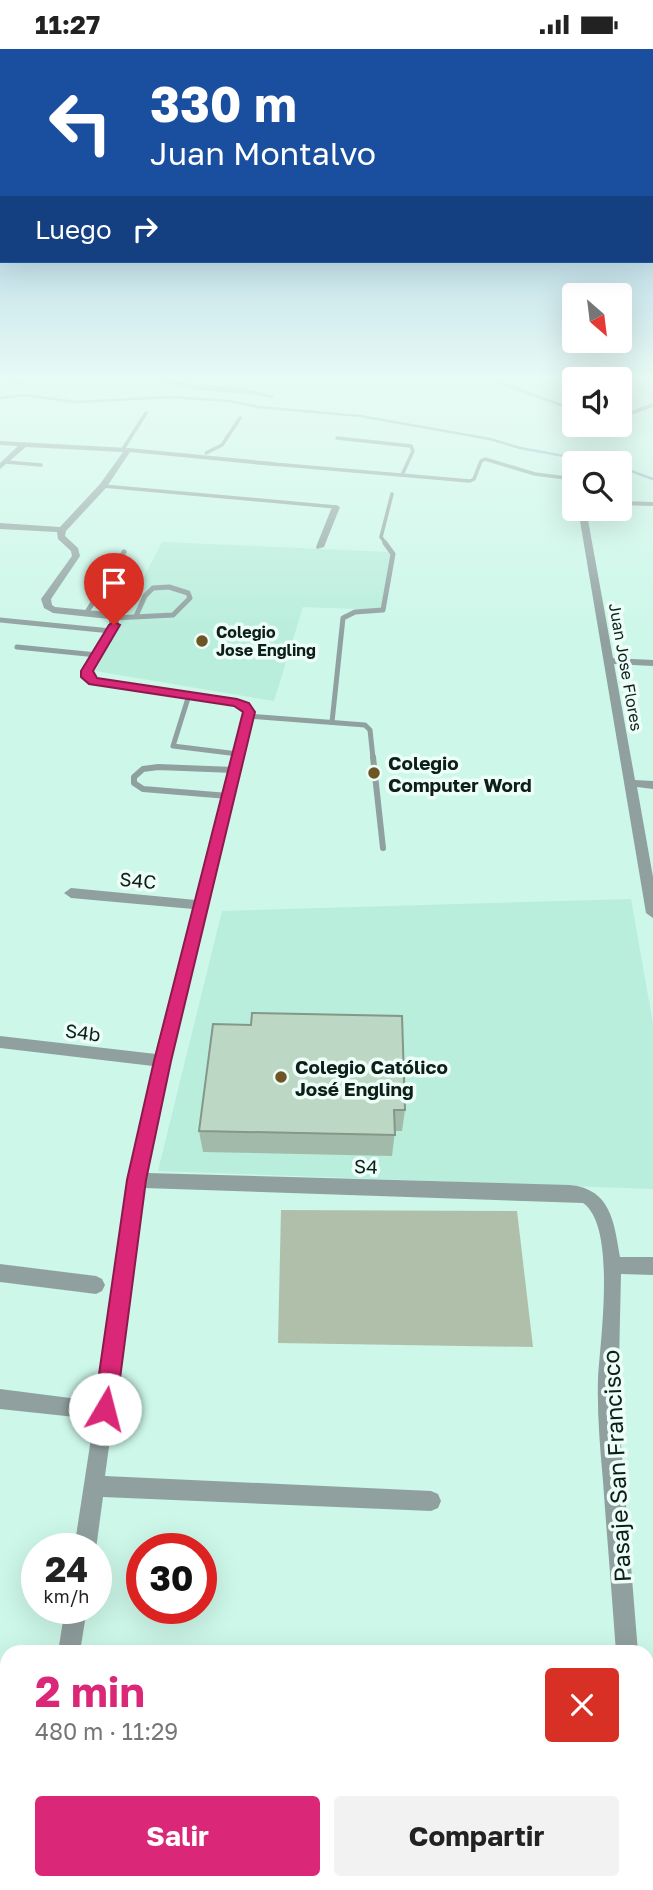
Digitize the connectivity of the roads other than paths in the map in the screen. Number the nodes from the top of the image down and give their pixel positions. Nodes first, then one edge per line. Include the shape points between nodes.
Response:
1 (116, 466) edge
2 (295, 466) edge
3 (406, 466) edge
4 (479, 466) edge
5 (509, 466) edge
6 (402, 475) junction
7 (562, 477) edge
8 (103, 486) junction
9 (392, 494) dead end
10 (632, 503) edge
11 (653, 504) edge
12 (336, 507) joint
13 (584, 521) edge
14 (0, 526) edge
15 (62, 530) junction
16 (320, 547) dead end
17 (124, 552) dead end
18 (87, 612) junction
19 (136, 616) junction
20 (0, 620) edge
21 (113, 625) junction
22 (17, 647) dead end
23 (97, 655) junction
24 (610, 661) junction
25 (653, 663) edge
26 (190, 695) junction
27 (248, 716) junction
28 (332, 722) junction
29 (239, 754) junction
30 (234, 770) junction
31 (629, 783) junction
32 (653, 785) edge
33 (228, 796) junction
34 (383, 848) dead end
35 (71, 893) dead end
36 (201, 905) junction
37 (653, 912) edge
38 (0, 1042) edge
39 (162, 1061) junction
40 (137, 1180) junction
41 (593, 1199) joint
42 (613, 1265) junction
43 (653, 1266) edge
44 (0, 1273) edge
45 (96, 1285) dead end
46 (0, 1399) edge
47 (105, 1409) junction
48 (94, 1486) junction
49 (431, 1501) dead end
50 (87, 1533) edge
51 (73, 1624) edge
52 (70, 1645) edge
53 (626, 1645) edge

1 - 8 street
2 - 6 lane
3 - 6 lane
4 - 6 lane via 470,481
5 - 7 lane
8 - 12 lane
8 - 15 street
9 - 28 lane via 381,537 393,554 383,610 355,612 343,618
10 - 11 street
12 - 16 street
13 - 24 street, Juan Jose Flores
14 - 15 street
15 - 18 street via 61,537 76,556 46,599 47,605 53,610
17 - 18 lane
18 - 21 street
19 - 19 lane via 173,615 190,599 188,593 153,588
19 - 21 lane
20 - 21 lane
21 - 23 street
22 - 23 lane
23 - 26 street via 87,671 94,681
24 - 25 street
24 - 31 street, Juan Jose Flores
26 - 27 street via 237,702 245,706
26 - 29 lane via 173,746
27 - 28 lane
27 - 29 street
28 - 34 lane via 365,725 370,730
29 - 30 street
30 - 33 street
30 - 33 lane via 158,767 143,769 134,777 134,783 143,789
31 - 32 street
31 - 37 street, Juan Jose Flores
33 - 36 street
35 - 36 street, S4C
36 - 39 street
38 - 39 street, S4b
39 - 40 street
40 - 41 street, S4 via 570,1193
40 - 47 street
41 - 42 street, Pasaje San Francisco via 602,1213
42 - 43 street
42 - 53 street, Pasaje San Francisco via 608,1406
44 - 45 street
46 - 47 street
47 - 48 street
48 - 49 street
48 - 50 street
51 - 52 street

